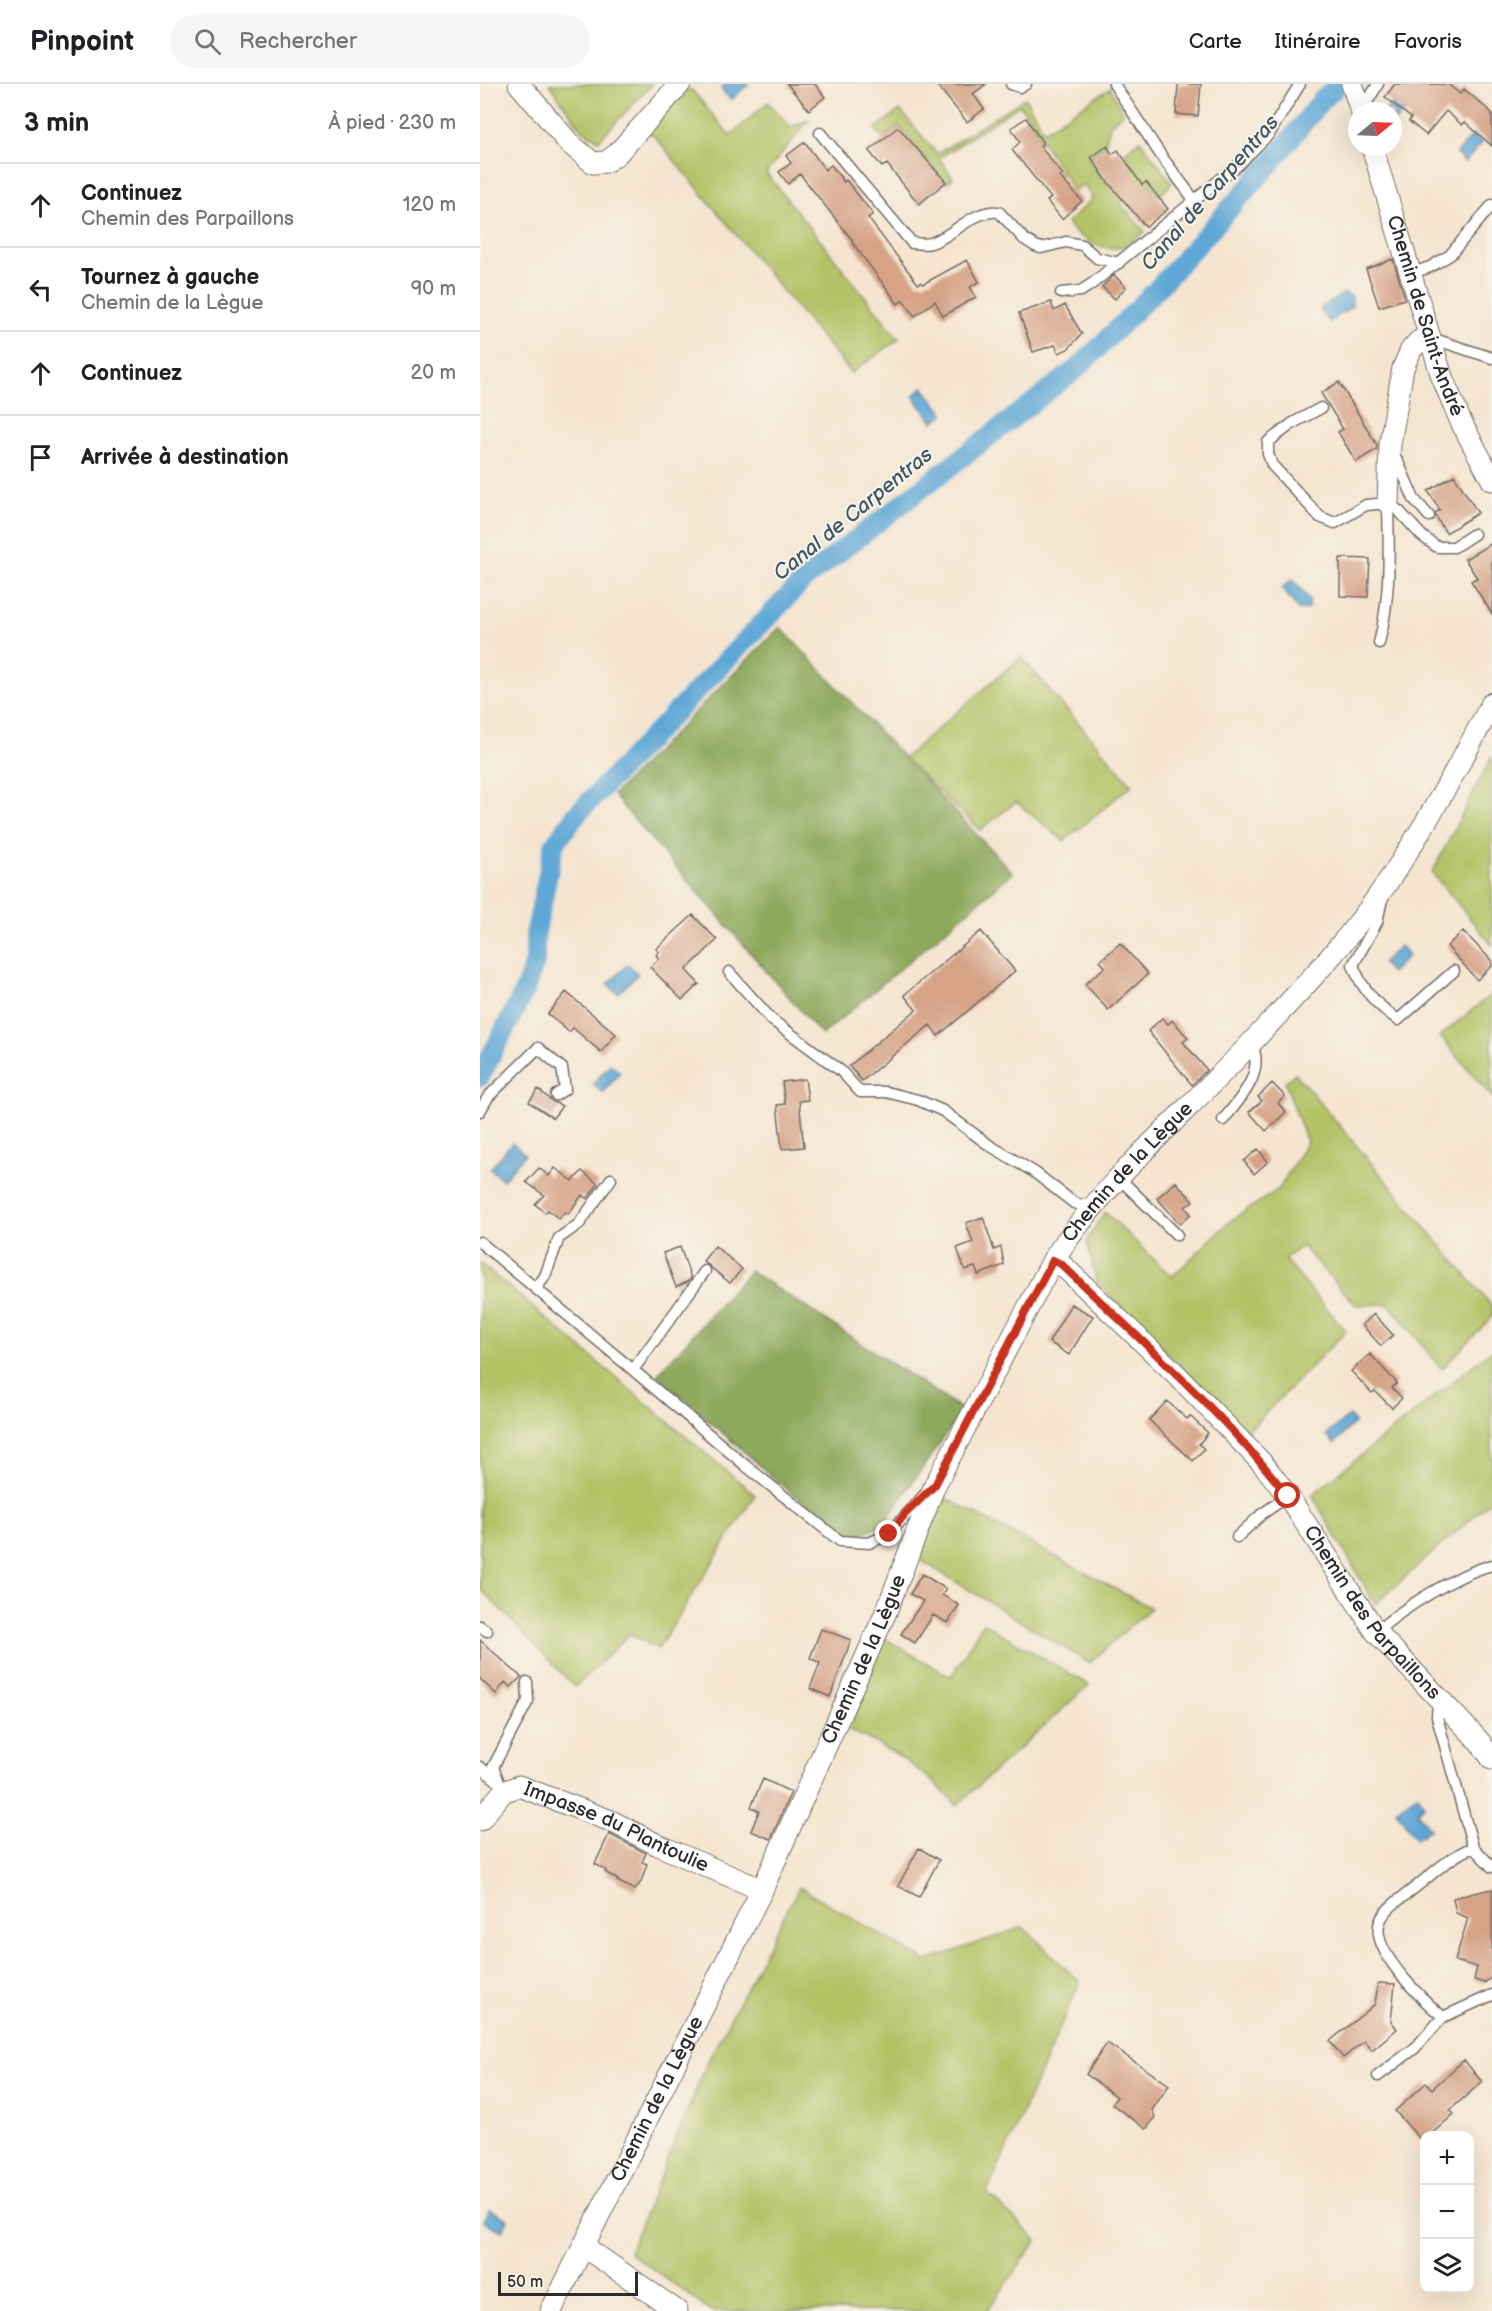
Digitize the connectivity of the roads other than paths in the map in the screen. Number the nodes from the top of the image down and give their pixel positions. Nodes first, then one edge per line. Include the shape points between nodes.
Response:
1 (519, 84) edge
2 (680, 84) edge
3 (1011, 84) edge
4 (1026, 84) edge
5 (1114, 84) edge
6 (1300, 84) edge
7 (1378, 84) edge
8 (1358, 101) edge
9 (820, 133) dead end
10 (1375, 156) edge
11 (1195, 201) junction
12 (1492, 205) edge
13 (1119, 263) junction
14 (1409, 274) junction
15 (1061, 293) dead end
16 (1428, 337) junction
17 (1492, 358) edge
18 (1321, 408) dead end
19 (1390, 453) junction
20 (1492, 480) edge
21 (1388, 503) junction
22 (1429, 516) dead end
23 (1474, 534) dead end
24 (1379, 643) dead end
25 (1492, 703) edge
26 (1386, 885) junction
27 (1454, 971) dead end
28 (729, 972) dead end
29 (1251, 1042) junction
30 (556, 1095) dead end
31 (480, 1111) edge
32 (1223, 1120) dead end
33 (1119, 1178) junction
34 (611, 1179) dead end
35 (1092, 1207) junction
36 (1177, 1235) dead end
37 (480, 1242) edge
38 (1053, 1260) junction
39 (705, 1271) dead end
40 (536, 1289) junction
41 (633, 1370) junction
42 (935, 1485) junction
43 (1288, 1496) junction
44 (1237, 1536) dead end
45 (1492, 1565) edge
46 (1376, 1632) junction
47 (527, 1682) dead end
48 (1438, 1698) junction
49 (1492, 1759) edge
50 (480, 1767) edge
51 (501, 1787) junction
52 (480, 1820) edge
53 (1473, 1847) junction
54 (1492, 1867) edge
55 (762, 1890) junction
56 (1492, 1995) edge
57 (1443, 2017) junction
58 (1378, 2076) dead end
59 (583, 2246) junction
60 (550, 2311) edge
61 (677, 2311) edge

1 - 2 street via 569,143 593,163 606,162 617,154
3 - 4 lane
5 - 11 lane
6 - 11 lane via 1269,134
7 - 8 lane
9 - 13 lane via 912,243 930,244 992,211 999,212 1035,246 1066,242 1082,245 1096,258
10 - 14 street, Chemin de Saint-André
11 - 13 lane
12 - 14 lane via 1450,255
13 - 15 lane via 1081,291
14 - 16 street, Chemin de Saint-André
16 - 17 lane
16 - 19 street via 1411,350 1403,368
16 - 20 street, Chemin de Saint-André via 1461,422
18 - 21 lane via 1268,442 1272,465 1320,517 1335,523 1366,505
19 - 21 street
19 - 22 lane via 1414,499
21 - 23 lane via 1437,547 1454,547
21 - 24 lane via 1389,590
25 - 26 street, Chemin de la Lègue
26 - 27 lane via 1377,922 1353,965 1359,981 1377,1005 1398,1020
26 - 29 street, Chemin de la Lègue via 1335,950
28 - 35 lane via 772,1020 841,1071 860,1092 886,1092 943,1111 1074,1203
29 - 32 lane via 1257,1067 1248,1088
29 - 33 street, Chemin de la Lègue
30 - 31 lane via 565,1089 562,1068 538,1048 488,1097
33 - 35 street, Chemin de la Lègue
33 - 36 lane
34 - 40 lane via 579,1224 559,1238
35 - 38 street, Chemin de la Lègue
37 - 40 lane
38 - 42 street, Chemin de la Lègue
38 - 43 street, Chemin des Parpaillons via 1175,1373 1263,1464
39 - 41 lane
40 - 41 lane
41 - 42 lane via 840,1541 869,1543 889,1534
42 - 55 street, Chemin de la Lègue via 886,1612
43 - 44 lane
43 - 46 street, Chemin des Parpaillons
45 - 46 lane via 1446,1586 1390,1619
46 - 48 street, Chemin des Parpaillons
47 - 51 lane via 528,1701 493,1767
48 - 49 street, Chemin des Parpaillons
48 - 53 lane via 1437,1717
50 - 51 lane
51 - 52 street, Impasse du Plantoulie
51 - 55 street, Impasse du Plantoulie via 519,1786 601,1817
53 - 54 lane
53 - 57 lane via 1456,1854 1413,1889 1387,1911 1379,1924 1379,1939 1394,1967
55 - 59 street, Chemin de la Lègue
56 - 57 lane
57 - 58 lane via 1415,2048
59 - 60 street, Chemin de la Lègue
59 - 61 street

